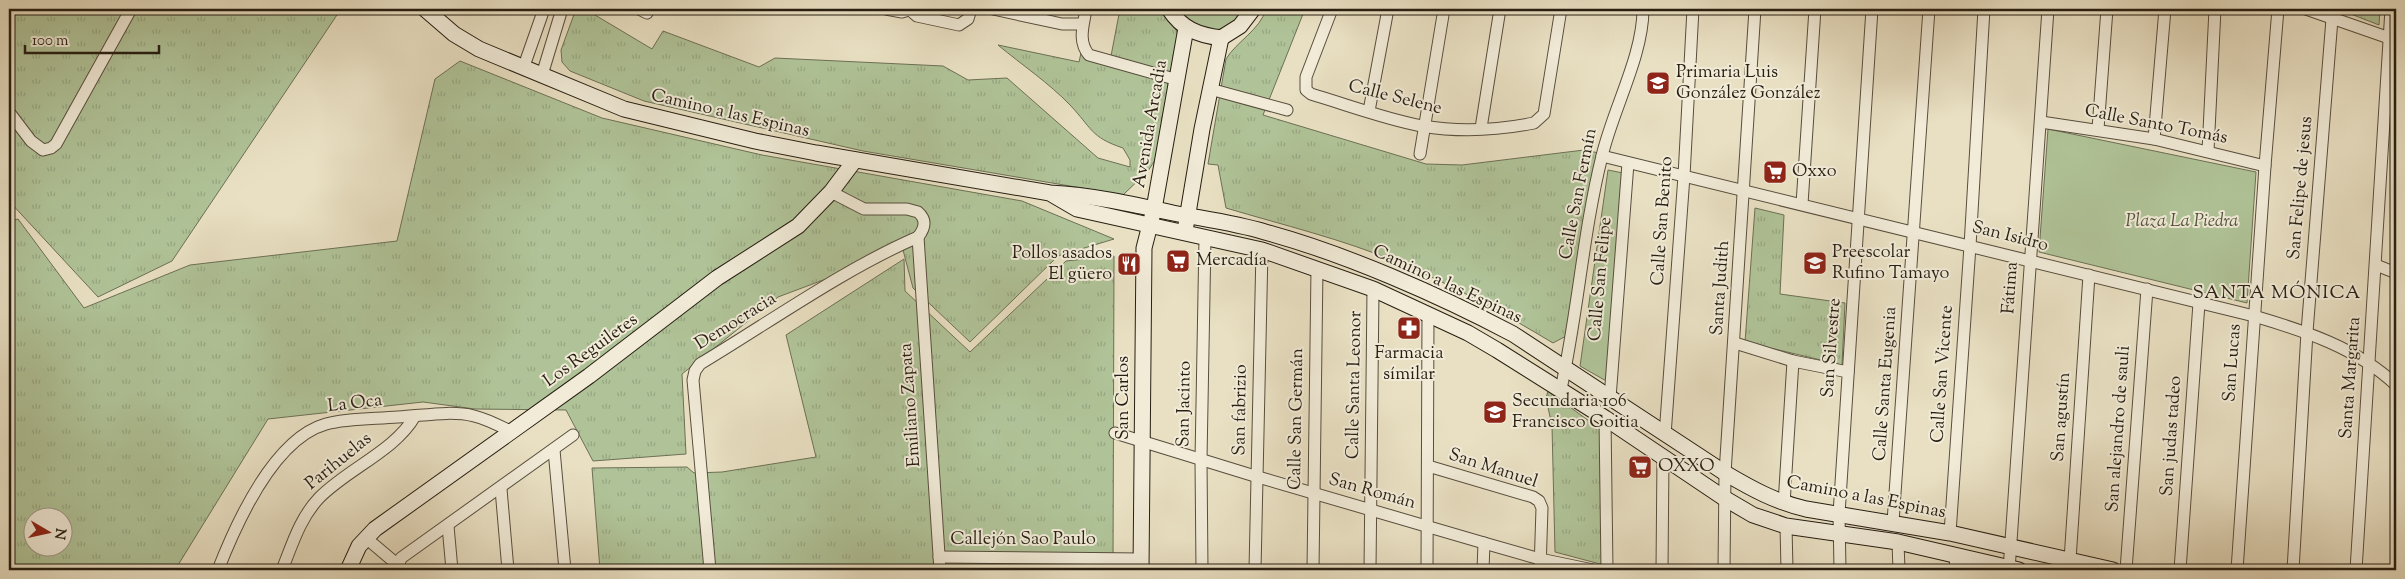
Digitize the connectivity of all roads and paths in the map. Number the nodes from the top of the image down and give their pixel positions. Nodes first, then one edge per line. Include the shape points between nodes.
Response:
1 (131, 9) edge
2 (424, 9) edge
3 (544, 9) edge
4 (562, 9) edge
5 (886, 9) edge
6 (909, 9) edge
7 (971, 9) edge
8 (993, 9) edge
9 (1086, 9) edge
10 (1169, 9) edge
11 (1253, 9) edge
12 (1332, 9) edge
13 (1388, 9) edge
14 (1444, 9) edge
15 (1500, 9) edge
16 (1562, 9) edge
17 (1643, 9) edge
18 (1693, 9) edge
19 (1756, 9) edge
20 (1815, 9) edge
21 (1872, 9) edge
22 (1929, 9) edge
23 (1984, 9) edge
24 (2048, 9) edge
25 (2107, 9) edge
26 (2165, 9) edge
27 (2215, 9) edge
28 (2278, 9) edge
29 (2306, 9) edge
30 (2390, 9) edge
31 (1028, 12) edge
32 (2332, 19) junction
33 (1082, 24) junction
34 (1186, 28) junction
35 (1221, 38) junction
36 (2393, 39) edge
37 (524, 66) junction
38 (542, 75) junction
39 (1178, 80) junction
40 (1210, 89) junction
41 (1287, 110) dead end
42 (1369, 111) junction
43 (9, 112) edge
44 (2041, 122) junction
45 (1424, 126) junction
46 (1481, 128) junction
47 (2098, 129) junction
48 (2154, 139) junction
49 (2208, 151) junction
50 (1420, 154) dead end
51 (1602, 156) junction
52 (855, 160) junction
53 (1628, 163) junction
54 (2265, 166) junction
55 (1684, 176) junction
56 (1745, 190) junction
57 (831, 192) junction
58 (1050, 193) junction
59 (1802, 204) junction
60 (1154, 209) junction
61 (1188, 216) junction
62 (1858, 218) junction
63 (1150, 226) junction
64 (1914, 232) junction
65 (1185, 234) junction
66 (918, 237) junction
67 (1205, 238) junction
68 (1970, 246) junction
69 (1262, 250) junction
70 (2030, 260) junction
71 (2376, 265) junction
72 (1317, 268) junction
73 (2396, 272) edge
74 (2088, 275) junction
75 (1373, 289) junction
76 (2146, 289) junction
77 (2199, 303) junction
78 (1428, 314) junction
79 (2254, 316) junction
80 (2307, 332) junction
81 (1735, 343) junction
82 (1793, 361) junction
83 (2370, 363) junction
84 (1566, 368) junction
85 (1848, 372) junction
86 (2396, 385) edge
87 (1561, 389) junction
88 (1610, 398) junction
89 (415, 416) junction
90 (1605, 418) junction
91 (512, 432) junction
92 (1115, 432) dead end
93 (573, 435) dead end
94 (1664, 435) junction
95 (1143, 440) junction
96 (554, 450) junction
97 (1663, 457) junction
98 (1201, 460) junction
99 (1428, 466) junction
100 (1725, 474) junction
101 (1258, 477) junction
102 (501, 489) junction
103 (1314, 493) junction
104 (1724, 498) junction
105 (1784, 504) junction
106 (1370, 510) junction
107 (1839, 514) junction
108 (1894, 522) junction
109 (448, 526) junction
110 (1427, 526) junction
111 (1786, 526) junction
112 (1950, 533) junction
113 (1839, 534) junction
114 (366, 538) junction
115 (1898, 542) junction
116 (1484, 543) junction
117 (2010, 545) junction
118 (1956, 554) junction
119 (939, 557) junction
120 (2070, 560) junction
121 (1141, 565) edge
122 (1540, 565) edge
123 (398, 568) edge
124 (218, 570) edge
125 (282, 570) edge
126 (348, 570) edge
127 (452, 570) edge
128 (508, 570) edge
129 (565, 570) edge
130 (710, 570) edge
131 (940, 570) edge
132 (1202, 570) edge
133 (1255, 570) edge
134 (1314, 570) edge
135 (1370, 570) edge
136 (1427, 570) edge
137 (1483, 570) edge
138 (1593, 570) edge
139 (1607, 570) edge
140 (1662, 570) edge
141 (1724, 570) edge
142 (1787, 570) edge
143 (1840, 570) edge
144 (1899, 570) edge
145 (1956, 570) edge
146 (2012, 570) edge
147 (2113, 570) edge
148 (2126, 570) edge
149 (2180, 570) edge
150 (2237, 570) edge
151 (2293, 570) edge
152 (2356, 570) edge

1 - 43 street via 56,144 44,150 31,141
2 - 37 street, Camino a las Espinas via 454,34 479,49
3 - 37 street
4 - 38 street
5 - 6 street via 902,12
6 - 7 street via 918,16 959,25 968,20
8 - 31 street
9 - 33 street
10 - 34 street
11 - 35 street via 1240,26
12 - 42 street, Calle Selene via 1306,77 1306,90
13 - 42 street
14 - 45 street
15 - 46 street
16 - 46 street, Calle Selene via 1544,114 1534,123
17 - 51 street, Calle San Fermín via 1632,64
18 - 55 street, Calle San Benito
19 - 56 street, Santa Judith
20 - 59 street
21 - 62 street, San Silvestre
22 - 64 street, Calle Santa Eugenia
23 - 68 street, Calle San Vicente
24 - 44 street, Fátima
25 - 47 street
26 - 48 street
27 - 49 street
28 - 54 street, San Lucas
29 - 32 street
30 - 36 street, Santa Margarita
31 - 33 street via 1071,26
32 - 36 street
32 - 80 street, San Felipe de jesus
33 - 39 street via 1083,44 1089,55
34 - 35 street via 1197,34
34 - 39 street, Avenida Arcadia
35 - 40 street
36 - 71 street, Santa Margarita
37 - 38 street, Camino a las Espinas
38 - 52 street, Camino a las Espinas via 624,109 755,141
39 - 60 street, Avenida Arcadia
40 - 41 street
40 - 61 street
42 - 45 street, Calle Selene
44 - 47 street, Calle Santo Tomás
44 - 70 street, Fátima
45 - 46 street, Calle Selene
45 - 50 street
47 - 48 street, Calle Santo Tomás
48 - 49 street, Calle Santo Tomás
49 - 54 street, Calle Santo Tomás
51 - 53 street, San Isidro
51 - 84 street, Calle San Fermín
52 - 57 street, Los Reguiletes
52 - 58 street, Camino a las Espinas
53 - 55 street, San Isidro
53 - 88 street, Calle San Felipe
54 - 79 street, San Lucas
55 - 56 street, San Isidro
55 - 94 street, Calle San Benito
56 - 59 street, San Isidro
56 - 81 street, Santa Judith
57 - 66 street, Emiliano Zapata via 864,209 918,212 925,225
57 - 91 street, Los Reguiletes via 798,226 717,278
58 - 60 street, Camino a las Espinas via 1080,194
58 - 63 street, Camino a las Espinas via 1077,209
59 - 62 street, San Isidro
60 - 61 street, Camino a las Espinas
60 - 63 street, Avenida Arcadia
61 - 65 street
61 - 84 street, Camino a las Espinas via 1236,224 1325,251 1480,317
62 - 64 street, San Isidro
62 - 85 street, San Silvestre
63 - 65 street, Camino a las Espinas
63 - 95 street, San Carlos via 1143,269
64 - 68 street, San Isidro
64 - 108 street, Calle Santa Eugenia
65 - 67 street, Camino a las Espinas
66 - 119 street, Emiliano Zapata
66 - 130 street, Democracia via 892,248 831,284 700,364 695,371 693,380
67 - 69 street, Camino a las Espinas
67 - 98 street, San Jacinto
68 - 70 street, San Isidro
68 - 112 street, Calle San Vicente
69 - 72 street, Camino a las Espinas
69 - 101 street, San fabrizio
70 - 74 street, San Isidro
70 - 117 street, Fátima
71 - 73 street
71 - 83 street, Santa Margarita
72 - 75 street, Camino a las Espinas
72 - 103 street, Calle San Germán
74 - 76 street, San Isidro
74 - 120 street, San agustín
75 - 78 street, Camino a las Espinas
75 - 106 street, Calle Santa Leonor
76 - 77 street, San Isidro
76 - 148 street, San alejandro de sauli
77 - 79 street, San Isidro
77 - 149 street, San judas tadeo
78 - 87 street, Camino a las Espinas via 1468,333
78 - 99 street
79 - 80 street, San Isidro
79 - 150 street, San Lucas
80 - 83 street, San Isidro
80 - 151 street, San Felipe de jesus
81 - 82 street
81 - 100 street, Santa Judith
82 - 85 street
82 - 105 street
83 - 86 street, San Isidro
83 - 152 street, Santa Margarita
84 - 87 street, Calle San Fermín
84 - 88 street, Camino a las Espinas
85 - 107 street, San Silvestre
87 - 90 street, Camino a las Espinas
88 - 94 street, Camino a las Espinas
89 - 91 street, La Oca via 473,416
89 - 124 street, La Oca via 325,424 301,438 265,474
89 - 125 street, Parihuelas via 396,439 318,499 296,534
90 - 97 street, Camino a las Espinas
90 - 139 street
91 - 114 street, Los Reguiletes
92 - 95 street, San Román
93 - 96 street
94 - 100 street, Camino a las Espinas
95 - 98 street, San Román
95 - 121 street, San Carlos
96 - 102 street
96 - 129 street
97 - 104 street, Camino a las Espinas
97 - 140 street
98 - 101 street, San Román
98 - 132 street, San Jacinto
99 - 110 street
99 - 122 street, San Manuel via 1539,501 1542,508
100 - 104 street, Santa Judith
100 - 105 street, Camino a las Espinas
101 - 103 street, San Román
101 - 133 street, San fabrizio
102 - 109 street
102 - 128 street
103 - 106 street, San Román
103 - 134 street, Calle San Germán
104 - 111 street, Camino a las Espinas via 1753,515
104 - 141 street, Santa Judith
105 - 107 street, Camino a las Espinas
106 - 110 street, San Román
106 - 135 street, Calle Santa Leonor
107 - 108 street, Camino a las Espinas
107 - 113 street, San Silvestre
108 - 112 street, Camino a las Espinas
109 - 123 street via 401,558
109 - 127 street
110 - 116 street, San Román
110 - 136 street
111 - 113 street, Camino a las Espinas
111 - 142 street
112 - 117 street, Camino a las Espinas
113 - 115 street, Camino a las Espinas
113 - 143 street, San Silvestre
114 - 123 street
114 - 126 street, Los Reguiletes
115 - 118 street, Camino a las Espinas
115 - 144 street
116 - 122 street, San Román
116 - 137 street
117 - 120 street, Camino a las Espinas
117 - 146 street, Fátima
118 - 145 street
118 - 146 street, Camino a las Espinas
119 - 121 street, Callejón Sao Paulo via 1108,558
119 - 131 street, Emiliano Zapata
120 - 147 street, Camino a las Espinas
122 - 138 street, San Román

